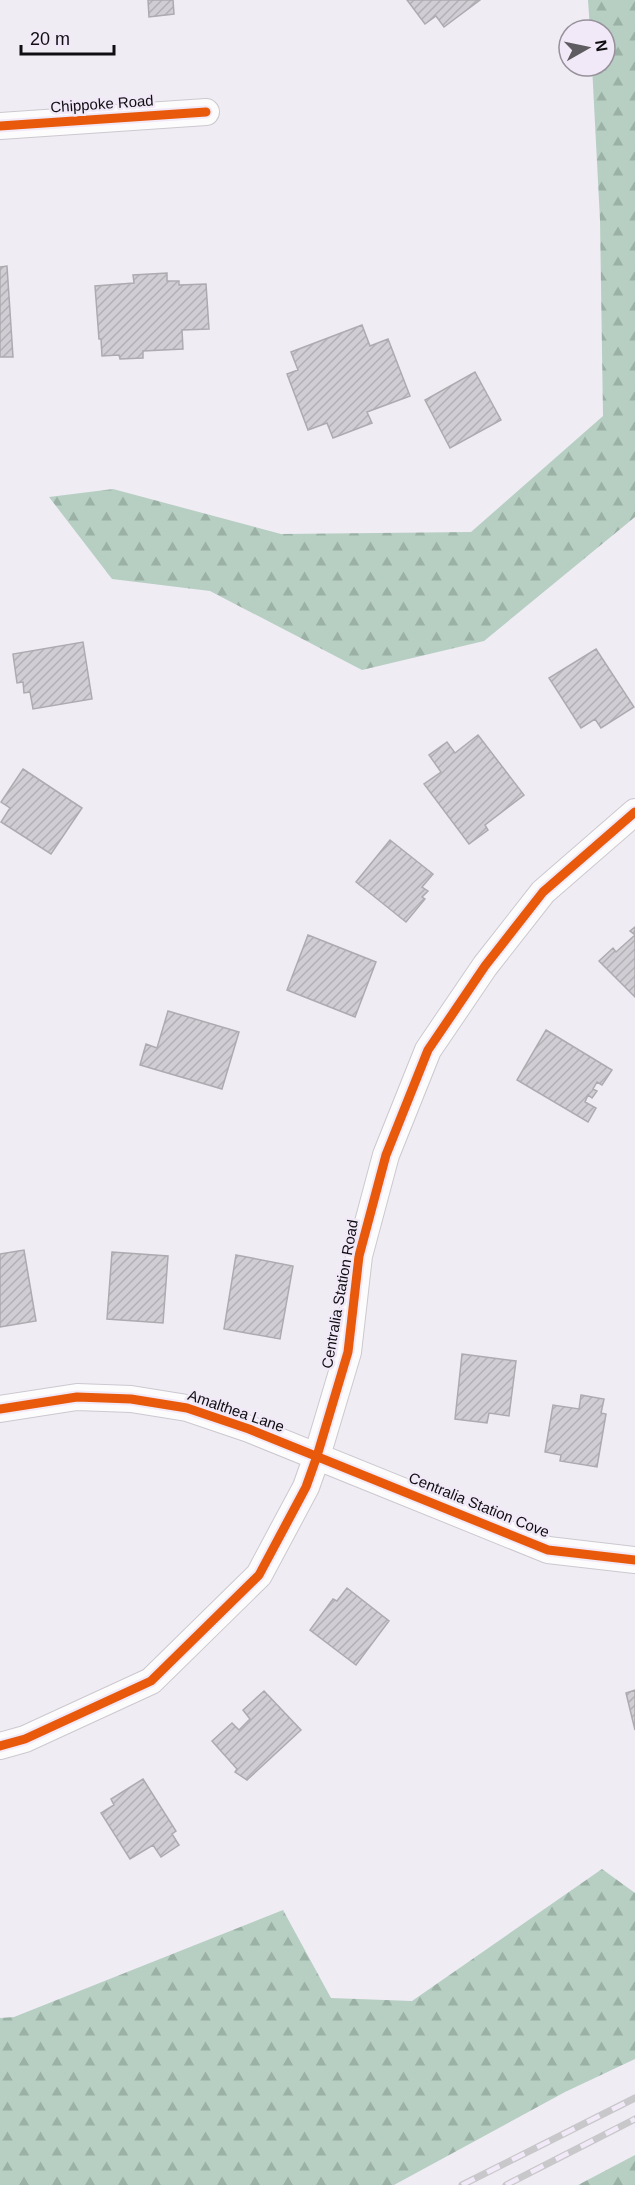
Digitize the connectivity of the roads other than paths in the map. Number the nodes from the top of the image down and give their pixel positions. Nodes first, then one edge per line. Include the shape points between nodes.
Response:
1 (206, 112) dead end
2 (0, 126) edge
3 (635, 812) edge
4 (0, 1409) edge
5 (317, 1456) junction
6 (635, 1560) edge
7 (0, 1746) edge

1 - 2 street, Chippoke Road
3 - 5 street, Centralia Station Road via 543,892 485,966 428,1050 386,1155 359,1256 348,1352
4 - 5 street, Amalthea Lane via 77,1397 131,1398 187,1408
5 - 6 street, Centralia Station Cove via 548,1550
5 - 7 street, Centralia Station Road via 306,1487 259,1575 152,1681 25,1739

